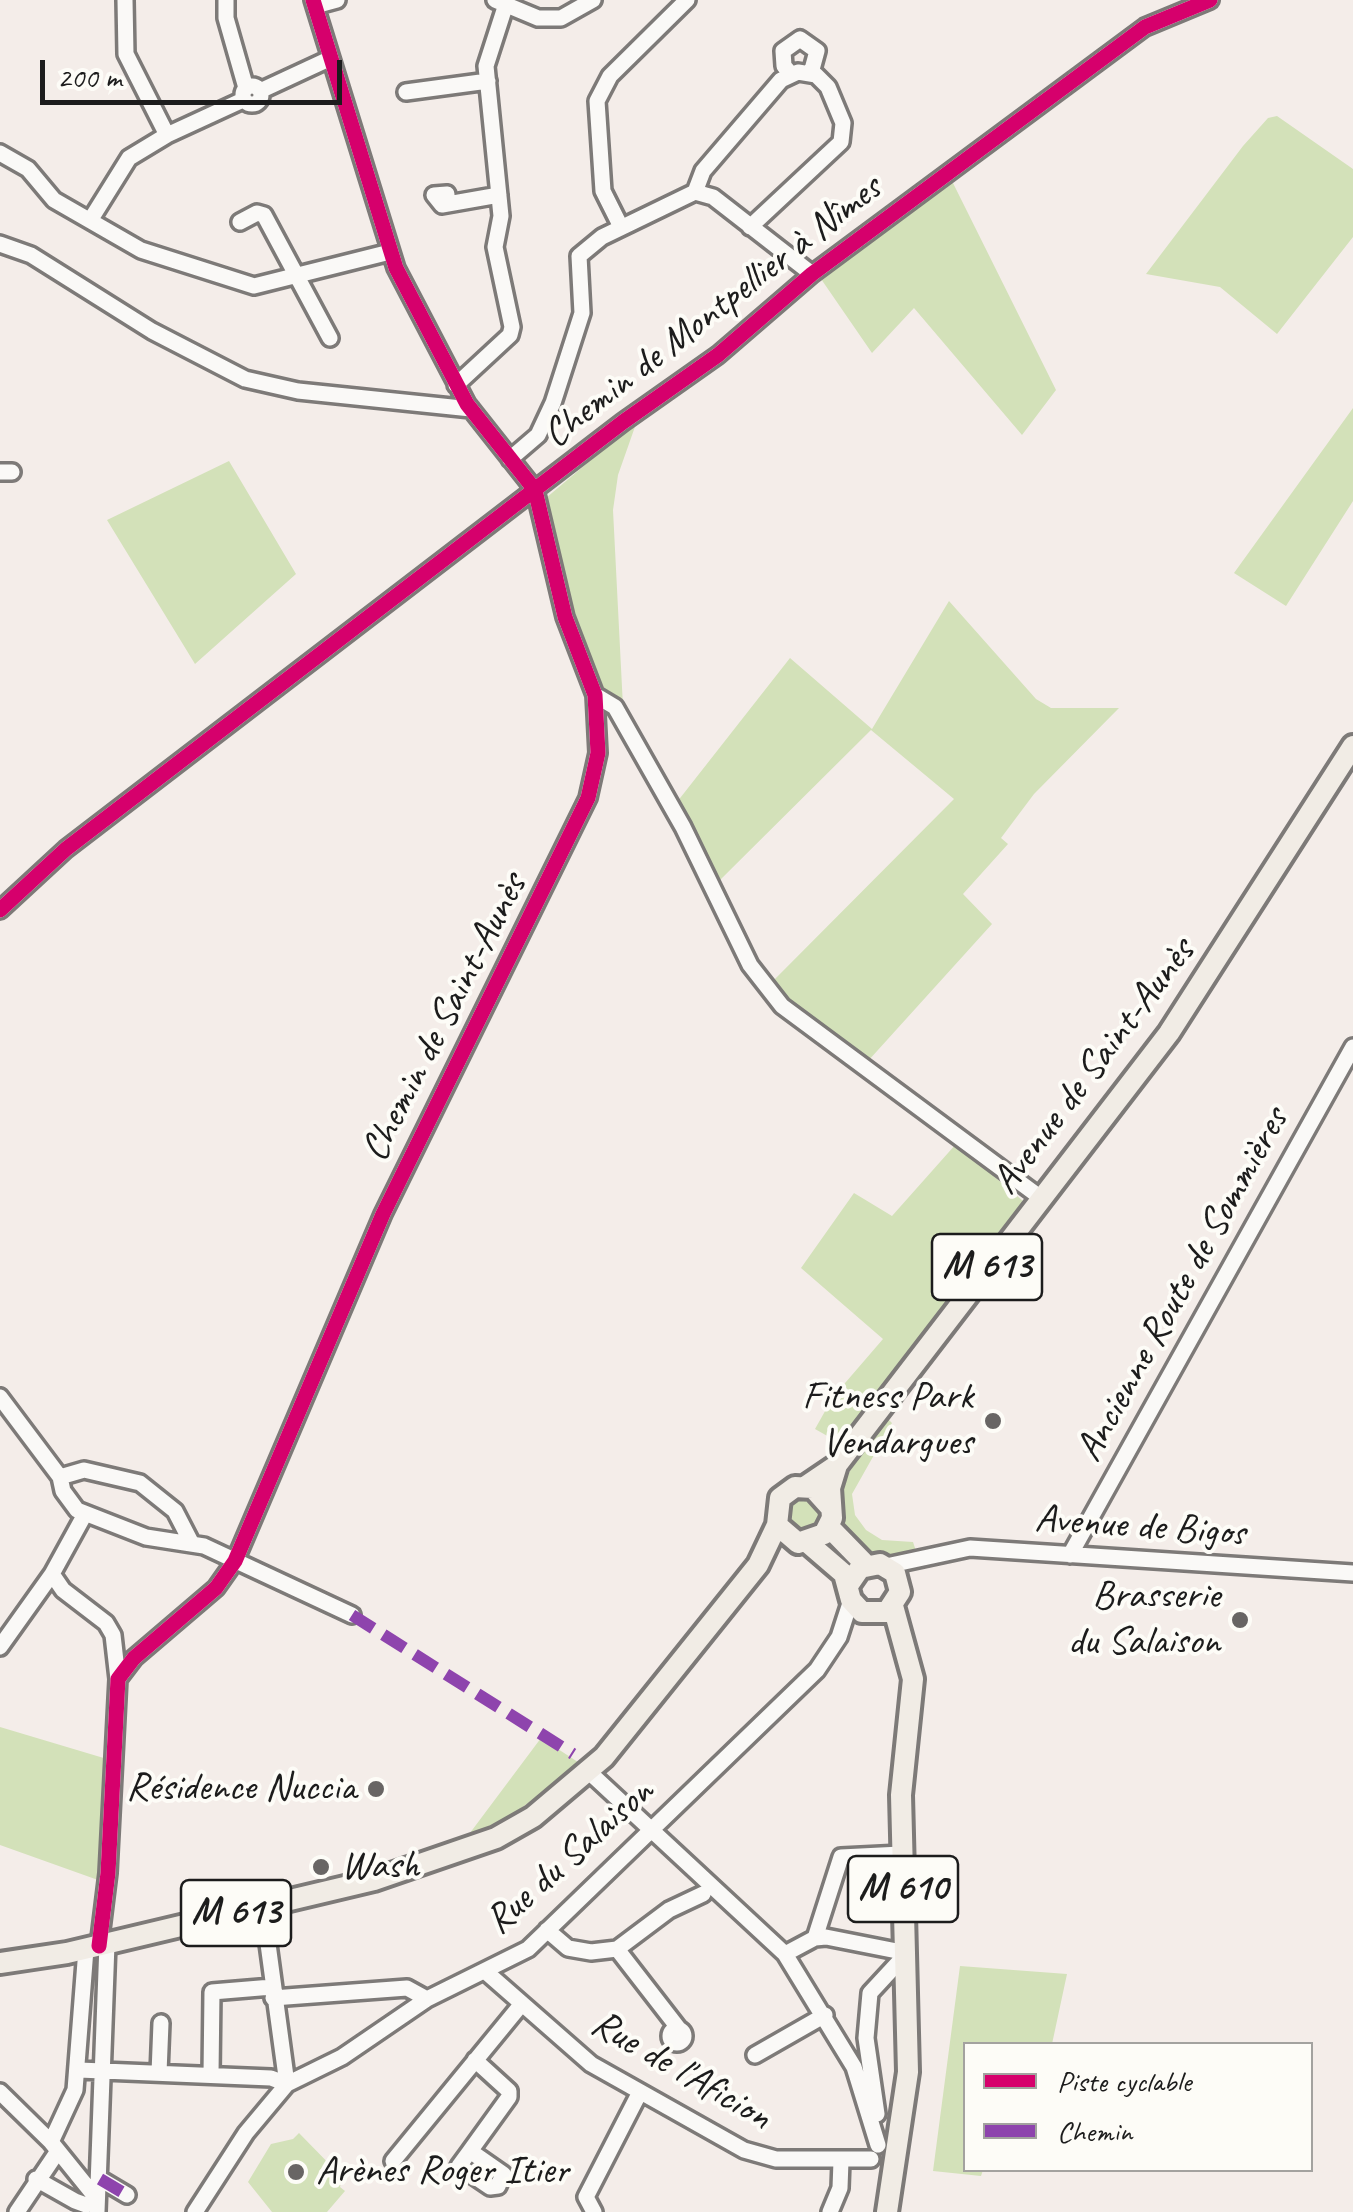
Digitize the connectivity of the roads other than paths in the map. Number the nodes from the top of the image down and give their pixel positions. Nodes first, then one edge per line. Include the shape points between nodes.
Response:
1 (125, 0) edge
2 (226, 0) edge
3 (336, 0) edge
4 (593, 0) edge
5 (686, 0) edge
6 (500, 2) edge
7 (1200, 2) edge
8 (314, 3) edge
9 (329, 58) junction
10 (791, 74) junction
11 (811, 74) junction
12 (488, 81) junction
13 (406, 92) dead end
14 (250, 93) junction
15 (167, 135) junction
16 (0, 153) edge
17 (695, 192) junction
18 (499, 194) junction
19 (446, 203) dead end
20 (91, 219) junction
21 (240, 222) dead end
22 (621, 227) junction
23 (750, 227) junction
24 (0, 244) edge
25 (390, 252) junction
26 (812, 274) junction
27 (298, 278) junction
28 (330, 338) dead end
29 (456, 385) junction
30 (471, 409) junction
31 (510, 459) junction
32 (534, 490) junction
33 (595, 696) junction
34 (1353, 746) edge
35 (0, 910) edge
36 (1353, 1047) edge
37 (1040, 1198) junction
38 (0, 1398) edge
39 (837, 1465) junction
40 (60, 1476) junction
41 (806, 1486) junction
42 (85, 1514) junction
43 (831, 1517) junction
44 (777, 1526) junction
45 (191, 1542) junction
46 (803, 1543) junction
47 (1070, 1554) junction
48 (234, 1560) junction
49 (925, 1561) junction
50 (758, 1565) junction
51 (876, 1566) junction
52 (52, 1574) junction
53 (1353, 1574) edge
54 (900, 1584) junction
55 (850, 1592) junction
56 (881, 1612) junction
57 (352, 1616) dead end
58 (839, 1638) junction
59 (0, 1647) edge
60 (118, 1680) junction
61 (588, 1771) junction
62 (651, 1826) junction
63 (901, 1854) junction
64 (703, 1894) dead end
65 (264, 1907) junction
66 (547, 1930) junction
67 (815, 1938) junction
68 (97, 1946) junction
69 (617, 1949) junction
70 (907, 1953) junction
71 (785, 1954) junction
72 (0, 1963) edge
73 (486, 1972) junction
74 (272, 1992) junction
75 (427, 1999) junction
76 (520, 2006) junction
77 (825, 2016) junction
78 (161, 2024) dead end
79 (679, 2029) dead end
80 (755, 2055) dead end
81 (475, 2060) junction
82 (79, 2070) junction
83 (103, 2071) junction
84 (159, 2073) junction
85 (211, 2076) junction
86 (287, 2084) junction
87 (0, 2092) edge
88 (640, 2092) junction
89 (54, 2146) junction
90 (470, 2151) dead end
91 (841, 2160) junction
92 (394, 2161) dead end
93 (887, 2177) edge
94 (100, 2178) junction
95 (36, 2179) junction
96 (126, 2195) dead end
97 (97, 2206) edge
98 (17, 2212) edge
99 (194, 2212) edge
100 (594, 2212) edge
101 (830, 2212) edge

1 - 15 street via 125,50
2 - 14 street
3 - 8 street
4 - 6 street via 562,18 538,18
5 - 22 street via 610,76 597,101 604,192
6 - 12 street
7 - 26 street, Chemin de Montpellier à Nîmes via 1145,27
8 - 9 street
9 - 14 street
9 - 25 street
10 - 11 street
10 - 11 street via 783,51 800,39 816,50
10 - 17 street via 703,171
11 - 23 street via 828,87 843,123 841,142
12 - 13 street
12 - 18 street
14 - 15 street
15 - 20 street via 129,158
16 - 20 street via 28,169 54,200
17 - 22 street
17 - 23 street via 713,197
18 - 19 street
18 - 29 street via 496,247 510,334
20 - 27 street via 142,250 254,286
21 - 27 street via 264,215
22 - 31 street via 579,256 582,314 573,349 538,435
23 - 26 street
24 - 30 street via 245,379
25 - 27 street
25 - 29 street
26 - 32 street, Chemin de Montpellier à Nîmes via 718,355
27 - 28 street
29 - 30 street
30 - 31 street
31 - 32 street
32 - 33 street, Chemin de Saint-Aunès via 565,617
32 - 35 street, Chemin de Montpellier à Nîmes via 66,849
33 - 37 street via 615,707 750,965 782,1006
33 - 48 street, Chemin de Saint-Aunès via 598,753 588,798 383,1214
34 - 37 main road, Avenue de Saint-Aunès / M 613 via 1188,1007
36 - 47 street, Ancienne Route de Sommières
37 - 39 main road, Avenue de Saint-Aunès / M 613
38 - 40 street
39 - 41 main road, Avenue de Saint-Aunès / M 613
39 - 43 main road
40 - 42 street via 68,1500
40 - 45 street via 84,1470 140,1482 175,1511
41 - 43 main road via 822,1492
41 - 44 main road via 780,1498
42 - 45 street via 146,1538
42 - 52 street
43 - 46 main road
43 - 51 main road
44 - 46 main road
44 - 50 main road, M 613
45 - 48 street
46 - 50 main road, M 613
46 - 55 main road via 820,1550
47 - 49 street, Avenue de Bigos via 970,1548
47 - 53 street, Avenue de Bigos
48 - 57 street
48 - 60 street, Chemin de Saint-Aunès via 216,1588 134,1658
49 - 51 street, Avenue de Bigos
49 - 54 street, Avenue de Bigos
50 - 61 main road, M 613
51 - 54 main road
51 - 55 main road
52 - 59 street
52 - 60 street via 106,1622
54 - 56 main road
55 - 56 main road
55 - 58 street, Rue du Salaison
56 - 58 street, Rue du Salaison
56 - 63 main road, M 610 via 901,1634 913,1679
58 - 62 street, Rue du Salaison via 817,1670
60 - 68 street via 108,1873
61 - 62 street
61 - 65 main road, M 613 via 496,1838 374,1880
62 - 66 street, Rue du Salaison
62 - 71 street
63 - 67 street via 842,1857
63 - 70 main road, M 610
64 - 69 street via 668,1910
65 - 68 main road, M 613
65 - 74 street
66 - 69 street via 568,1948
66 - 73 street, Rue du Salaison
67 - 70 street
67 - 71 street
68 - 72 main road, M 613
68 - 82 street
68 - 83 street
69 - 79 street
70 - 93 main road, M 610 via 908,2072
70 - 93 street via 870,1993 866,2038
71 - 77 street
73 - 75 street, Rue du Salaison
73 - 76 street, Rue de l'Aficion
74 - 75 street via 407,1988
74 - 85 street via 212,1992
74 - 86 street
75 - 86 street, Rue du Salaison via 342,2057
76 - 81 street
76 - 88 street, Rue de l'Aficion via 590,2064
77 - 80 street
77 - 93 street via 854,2066
78 - 84 street
81 - 90 street via 507,2085 509,2097
81 - 92 street
82 - 83 street
82 - 89 street
83 - 84 street
83 - 94 street
84 - 85 street
85 - 86 street
86 - 99 street, Rue du Salaison
87 - 89 street
88 - 91 street, Rue de l'Aficion via 760,2156
88 - 100 street via 586,2197
89 - 95 street
89 - 97 street
91 - 93 street, Rue de l'Aficion
91 - 101 street
94 - 96 street
94 - 97 street
95 - 97 street
95 - 98 street

